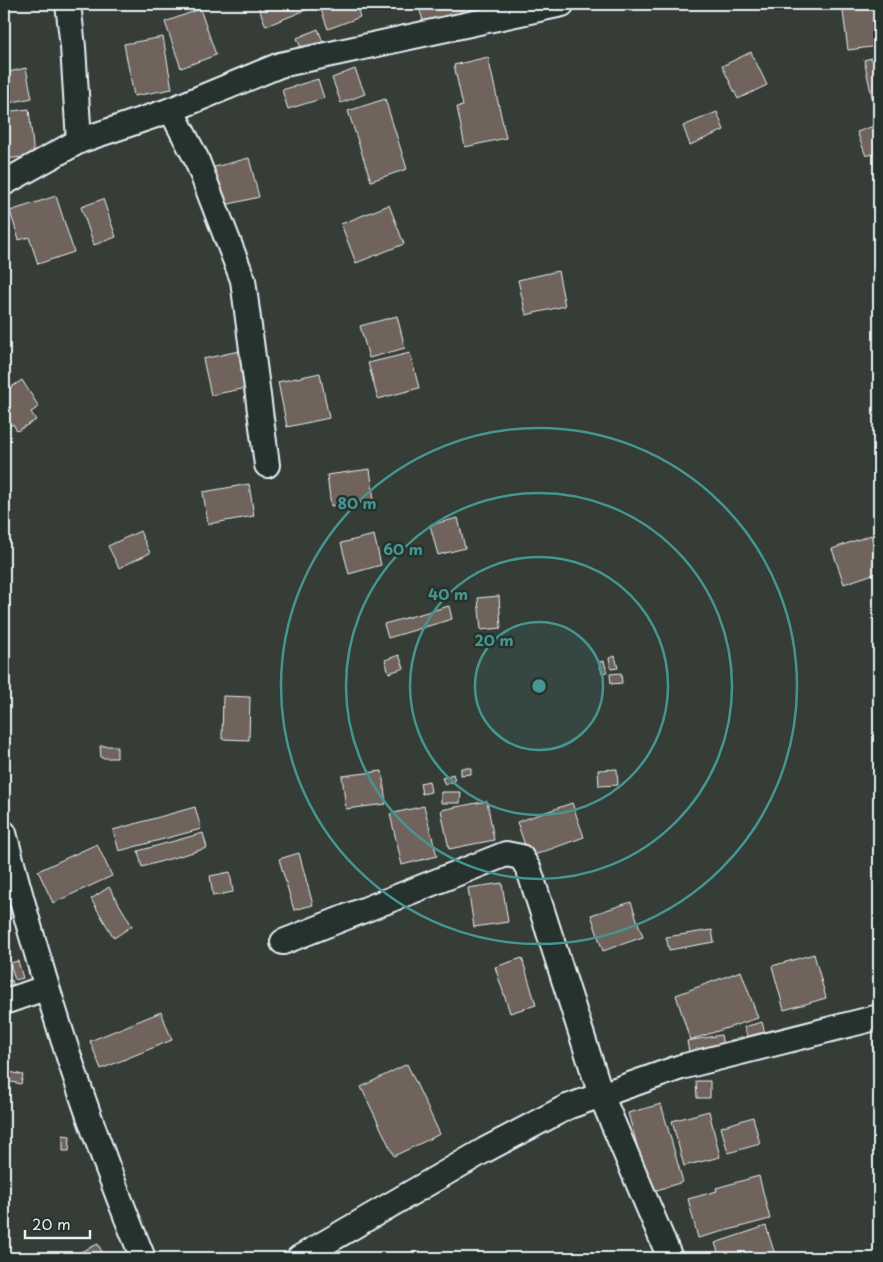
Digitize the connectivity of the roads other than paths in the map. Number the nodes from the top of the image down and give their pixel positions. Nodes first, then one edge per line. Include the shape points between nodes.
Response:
1 (68, 4) edge
2 (562, 4) edge
3 (533, 8) edge
4 (171, 110) junction
5 (79, 141) junction
6 (4, 183) edge
7 (267, 465) dead end
8 (4, 833) edge
9 (283, 942) dead end
10 (45, 988) junction
11 (4, 1002) edge
12 (879, 1018) edge
13 (602, 1095) junction
14 (143, 1258) edge
15 (299, 1258) edge
16 (670, 1258) edge

1 - 5 street
2 - 3 street
3 - 4 street via 280,65
4 - 5 street
4 - 7 street via 196,158 243,280
5 - 6 street
8 - 10 street
9 - 13 street via 506,854 521,857 529,870
10 - 11 street
10 - 14 street via 115,1190
12 - 13 street via 681,1067
13 - 15 street via 567,1107 485,1150
13 - 16 street

